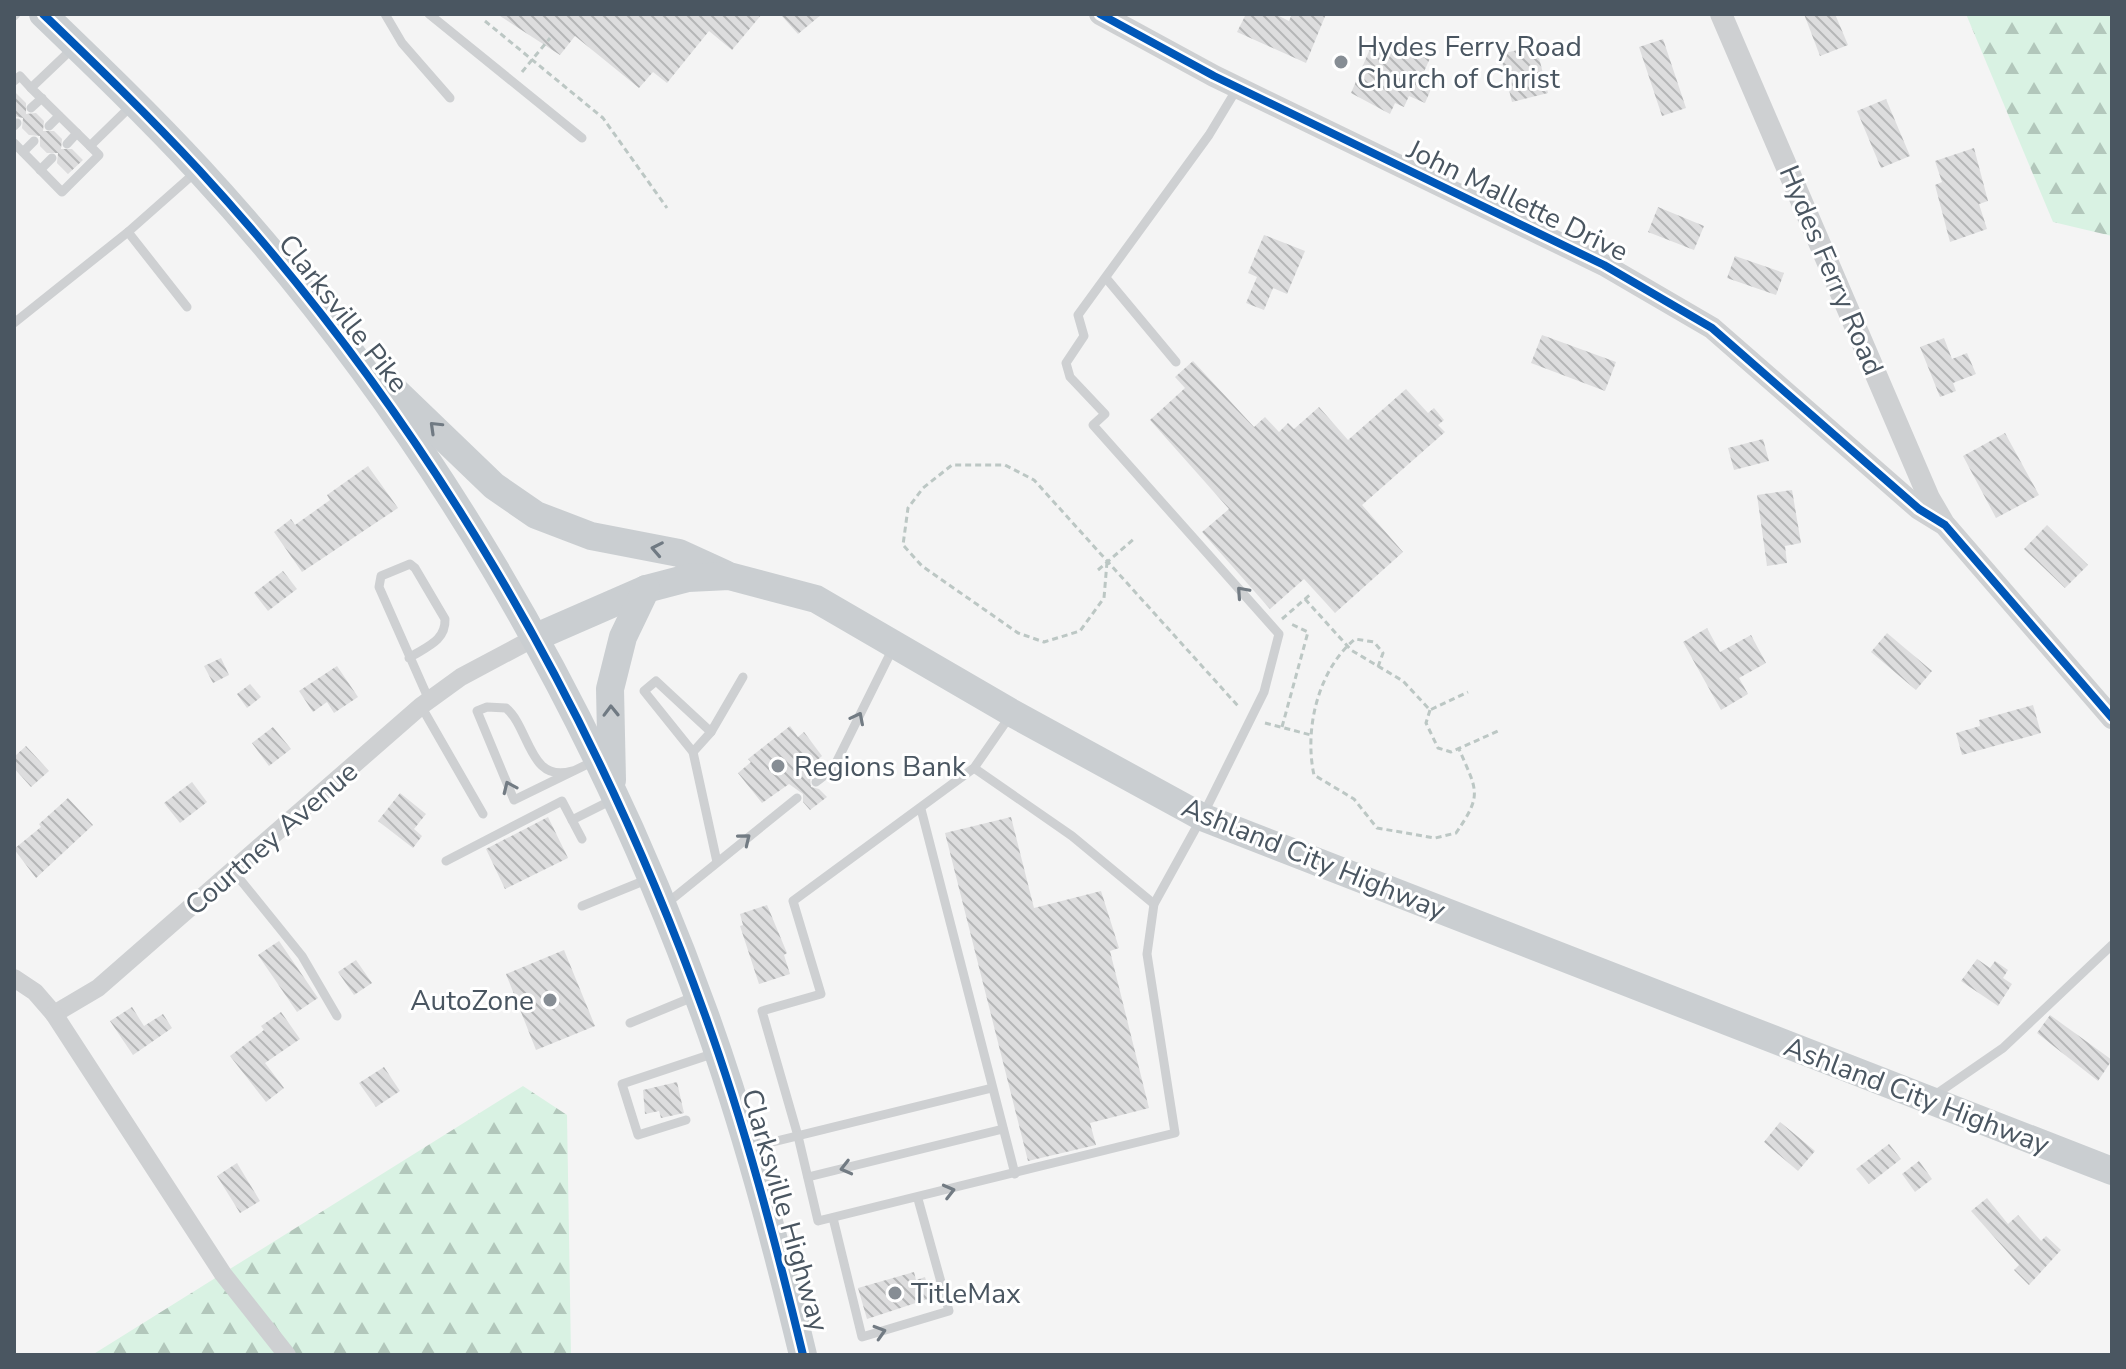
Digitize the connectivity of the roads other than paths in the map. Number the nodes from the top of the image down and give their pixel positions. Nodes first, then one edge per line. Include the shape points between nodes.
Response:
1 (43, 14) edge
2 (385, 14) edge
3 (429, 14) edge
4 (450, 14) edge
5 (1100, 14) edge
6 (1721, 14) edge
7 (441, 24) junction
8 (76, 45) junction
9 (14, 81) edge
10 (1238, 87) junction
11 (31, 88) junction
12 (42, 98) junction
13 (450, 98) dead end
14 (133, 103) junction
15 (31, 108) dead end
16 (59, 116) junction
17 (49, 126) dead end
18 (77, 133) junction
19 (582, 138) dead end
20 (34, 141) dead end
21 (14, 143) edge
22 (67, 144) dead end
23 (90, 146) junction
24 (23, 152) junction
25 (52, 158) dead end
26 (199, 169) junction
27 (40, 170) junction
28 (128, 232) junction
29 (1106, 278) junction
30 (187, 307) dead end
31 (14, 323) edge
32 (342, 343) junction
33 (1176, 362) dead end
34 (1924, 503) junction
35 (729, 576) junction
36 (646, 589) junction
37 (536, 637) junction
38 (895, 644) junction
39 (409, 658) junction
40 (743, 677) dead end
41 (425, 703) junction
42 (1012, 713) junction
43 (2112, 718) edge
44 (711, 732) junction
45 (693, 752) junction
46 (579, 768) junction
47 (974, 768) junction
48 (816, 782) dead end
49 (614, 794) junction
50 (797, 798) dead end
51 (921, 809) junction
52 (483, 814) dead end
53 (1202, 817) junction
54 (572, 820) junction
55 (582, 839) dead end
56 (446, 861) dead end
57 (717, 862) junction
58 (234, 872) junction
59 (651, 878) junction
60 (1154, 904) junction
61 (582, 906) dead end
62 (663, 906) junction
63 (2112, 945) edge
64 (14, 978) edge
65 (698, 996) junction
66 (54, 1014) junction
67 (337, 1016) dead end
68 (630, 1023) dead end
69 (718, 1052) junction
70 (992, 1088) junction
71 (1928, 1100) junction
72 (686, 1120) dead end
73 (1003, 1129) junction
74 (798, 1136) junction
75 (748, 1147) junction
76 (2112, 1171) edge
77 (1015, 1174) junction
78 (808, 1177) junction
79 (918, 1199) junction
80 (833, 1218) junction
81 (287, 1355) edge
82 (803, 1355) edge

1 - 8 main road, Clarksville Pike
2 - 13 lane via 402,43
3 - 7 lane
4 - 7 lane
5 - 10 street, John Mallette Drive
6 - 34 street, Hydes Ferry Road
7 - 19 lane
8 - 11 lane
8 - 14 main road, Clarksville Pike
9 - 11 lane via 20,76
10 - 29 lane
10 - 34 street, John Mallette Drive via 1604,265 1712,328
11 - 12 lane
12 - 15 lane
12 - 16 lane
14 - 23 lane
14 - 26 main road, Clarksville Pike
16 - 17 lane
16 - 18 lane
18 - 22 lane
18 - 23 lane
20 - 24 lane
21 - 24 lane
23 - 27 lane via 99,155 62,192
24 - 27 lane
25 - 27 lane
26 - 28 lane
26 - 32 main road, Clarksville Pike
28 - 30 lane
28 - 31 lane
29 - 33 lane
53 -> 29 lane via 1264,692 1279,634 1093,425 1105,414 1070,377 1066,363 1084,336 1078,315
35 -> 32 main road via 679,553 591,536 536,515 494,486
32 - 37 main road, Clarksville Pike via 443,484
34 - 43 street, John Mallette Drive
35 - 36 main road, Ashland City Highway via 688,578
35 - 38 main road, Ashland City Highway via 816,599
36 - 37 main road, Ashland City Highway
49 -> 36 main road via 610,689 623,637
37 - 41 street, Courtney Avenue
37 - 46 main road, Clarksville Highway
38 - 42 main road, Ashland City Highway
48 -> 38 lane via 833,769
39 - 39 lane via 378,578 403,565 415,568 445,619 442,637
39 - 41 lane
40 - 44 lane
41 - 52 lane
41 - 58 street, Courtney Avenue
42 - 47 lane
42 - 53 main road, Ashland City Highway
44 - 45 lane
44 - 45 lane via 656,681 648,685 644,691
45 - 57 lane
46 -> 46 lane via 514,800 477,711 506,708 539,766
46 - 49 main road, Clarksville Highway
47 - 51 lane
47 - 60 lane via 1072,836
49 - 54 lane
49 - 59 main road, Clarksville Highway
57 -> 50 lane
51 - 70 lane
51 - 74 lane via 793,901 821,994 762,1011
53 - 60 lane
53 - 71 main road, Ashland City Highway
54 - 55 lane
54 - 56 lane via 562,801
57 - 62 lane
58 - 66 street, Courtney Avenue via 98,988
58 - 67 lane via 302,956
59 - 61 lane
59 - 62 main road, Clarksville Highway
60 - 77 lane via 1147,954 1175,1133
62 - 65 main road, Clarksville Highway
63 - 71 lane via 2003,1048
64 - 66 street
65 - 68 lane
65 - 69 main road, Clarksville Highway
66 - 81 street via 223,1274
69 - 72 lane via 622,1084 638,1135
69 - 75 main road, Clarksville Highway
70 - 73 lane
70 - 74 lane
71 - 76 main road, Ashland City Highway
73 - 77 lane
73 -> 78 lane
74 - 75 lane
74 - 78 lane
75 - 82 main road, Clarksville Highway
79 -> 77 lane
78 - 80 lane via 818,1221
79 - 80 lane
80 -> 79 lane via 862,1337 949,1311

